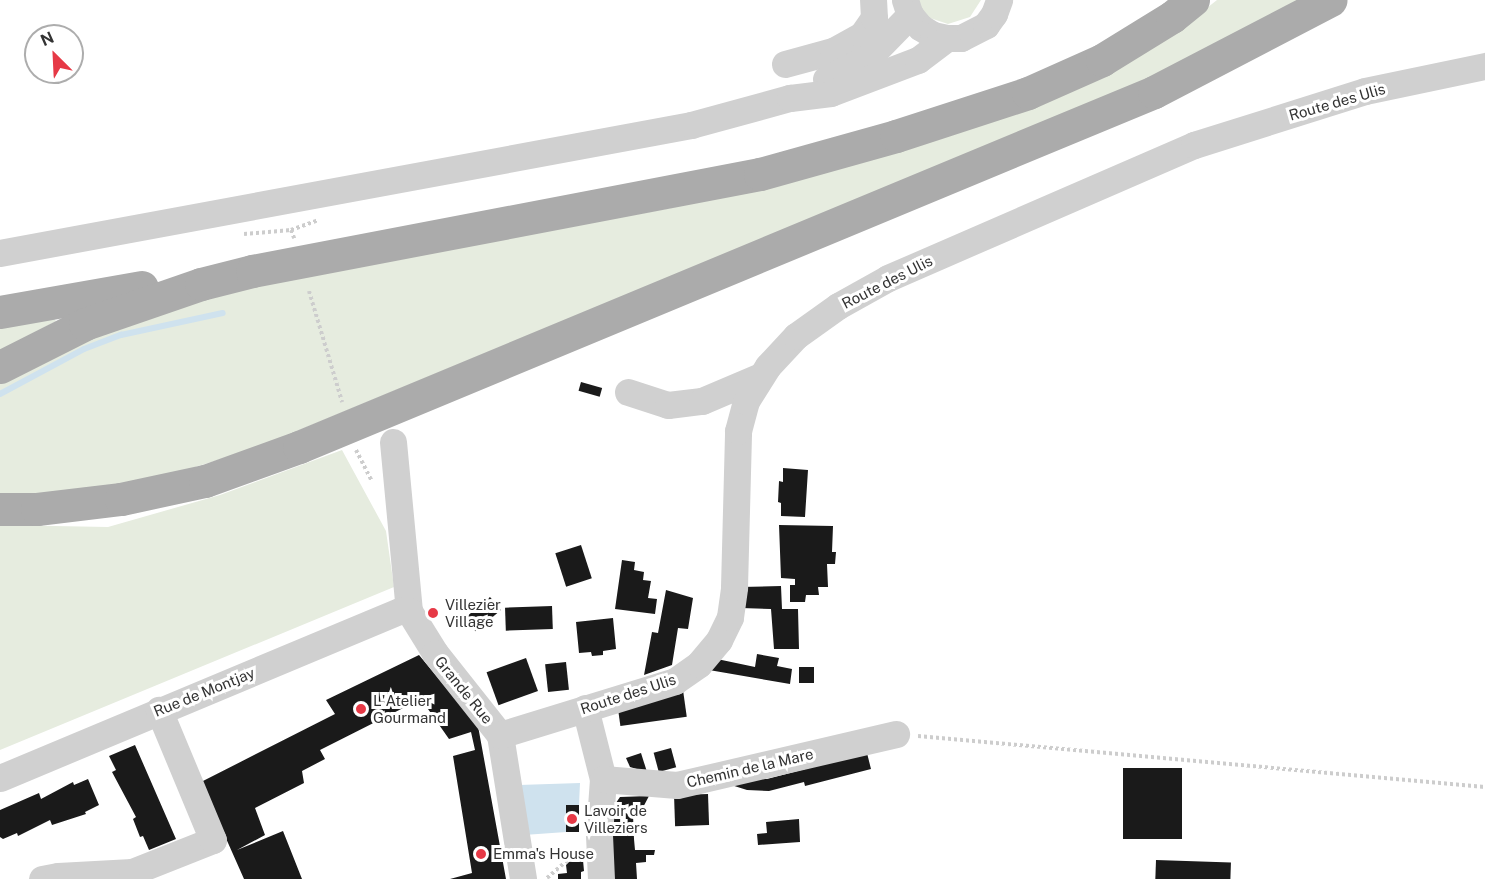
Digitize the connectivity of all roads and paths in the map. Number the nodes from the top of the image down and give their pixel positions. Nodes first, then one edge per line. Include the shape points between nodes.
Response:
1 (873, 0) edge
2 (999, 0) edge
3 (1193, 0) edge
4 (1331, 0) edge
5 (907, 8) edge
6 (947, 38) junction
7 (785, 64) dead end
8 (1485, 66) edge
9 (790, 98) junction
10 (318, 220) dead end
11 (291, 230) dead end
12 (0, 253) edge
13 (201, 284) junction
14 (309, 291) dead end
15 (0, 312) edge
16 (0, 367) edge
17 (762, 376) junction
18 (628, 392) dead end
19 (343, 411) dead end
20 (393, 442) dead end
21 (0, 509) edge
22 (409, 611) junction
23 (585, 708) junction
24 (159, 710) junction
25 (896, 734) joint
26 (500, 735) junction
27 (0, 778) edge
28 (603, 778) junction
29 (1485, 787) edge
30 (599, 835) junction
31 (42, 879) edge
32 (523, 879) edge
33 (546, 879) edge
34 (601, 879) edge

1 - 7 street via 874,18 862,35 833,51
2 - 6 street via 986,25 968,35
3 - 13 main road via 1102,60 1028,93 896,136 760,174
4 - 21 main road via 1154,92 299,447 205,481 121,499 37,509
5 - 6 street via 920,27
5 - 9 street via 869,57
6 - 9 street via 908,64 831,93
8 - 17 street, Route des Ulis via 1365,91 1183,150 888,278 796,336
9 - 12 street via 641,136
10 - 11 path
13 - 15 main road via 135,288
13 - 16 main road via 85,324
14 - 19 path
17 - 18 street via 702,401 668,405
17 - 23 street, Route des Ulis via 746,401 738,431 734,587 730,617 719,640 699,664 675,681
20 - 22 street
22 - 24 street, Rue de Montjay via 400,611
22 - 26 street, Grande Rue via 435,653
23 - 26 street, Route des Ulis
23 - 28 street
24 - 27 street, Rue de Montjay
24 - 31 street via 213,840 132,872
25 - 28 street, Chemin de la Mare via 677,785
25 - 29 path
26 - 32 street, Grande Rue
28 - 30 street
30 - 33 path
30 - 34 street

